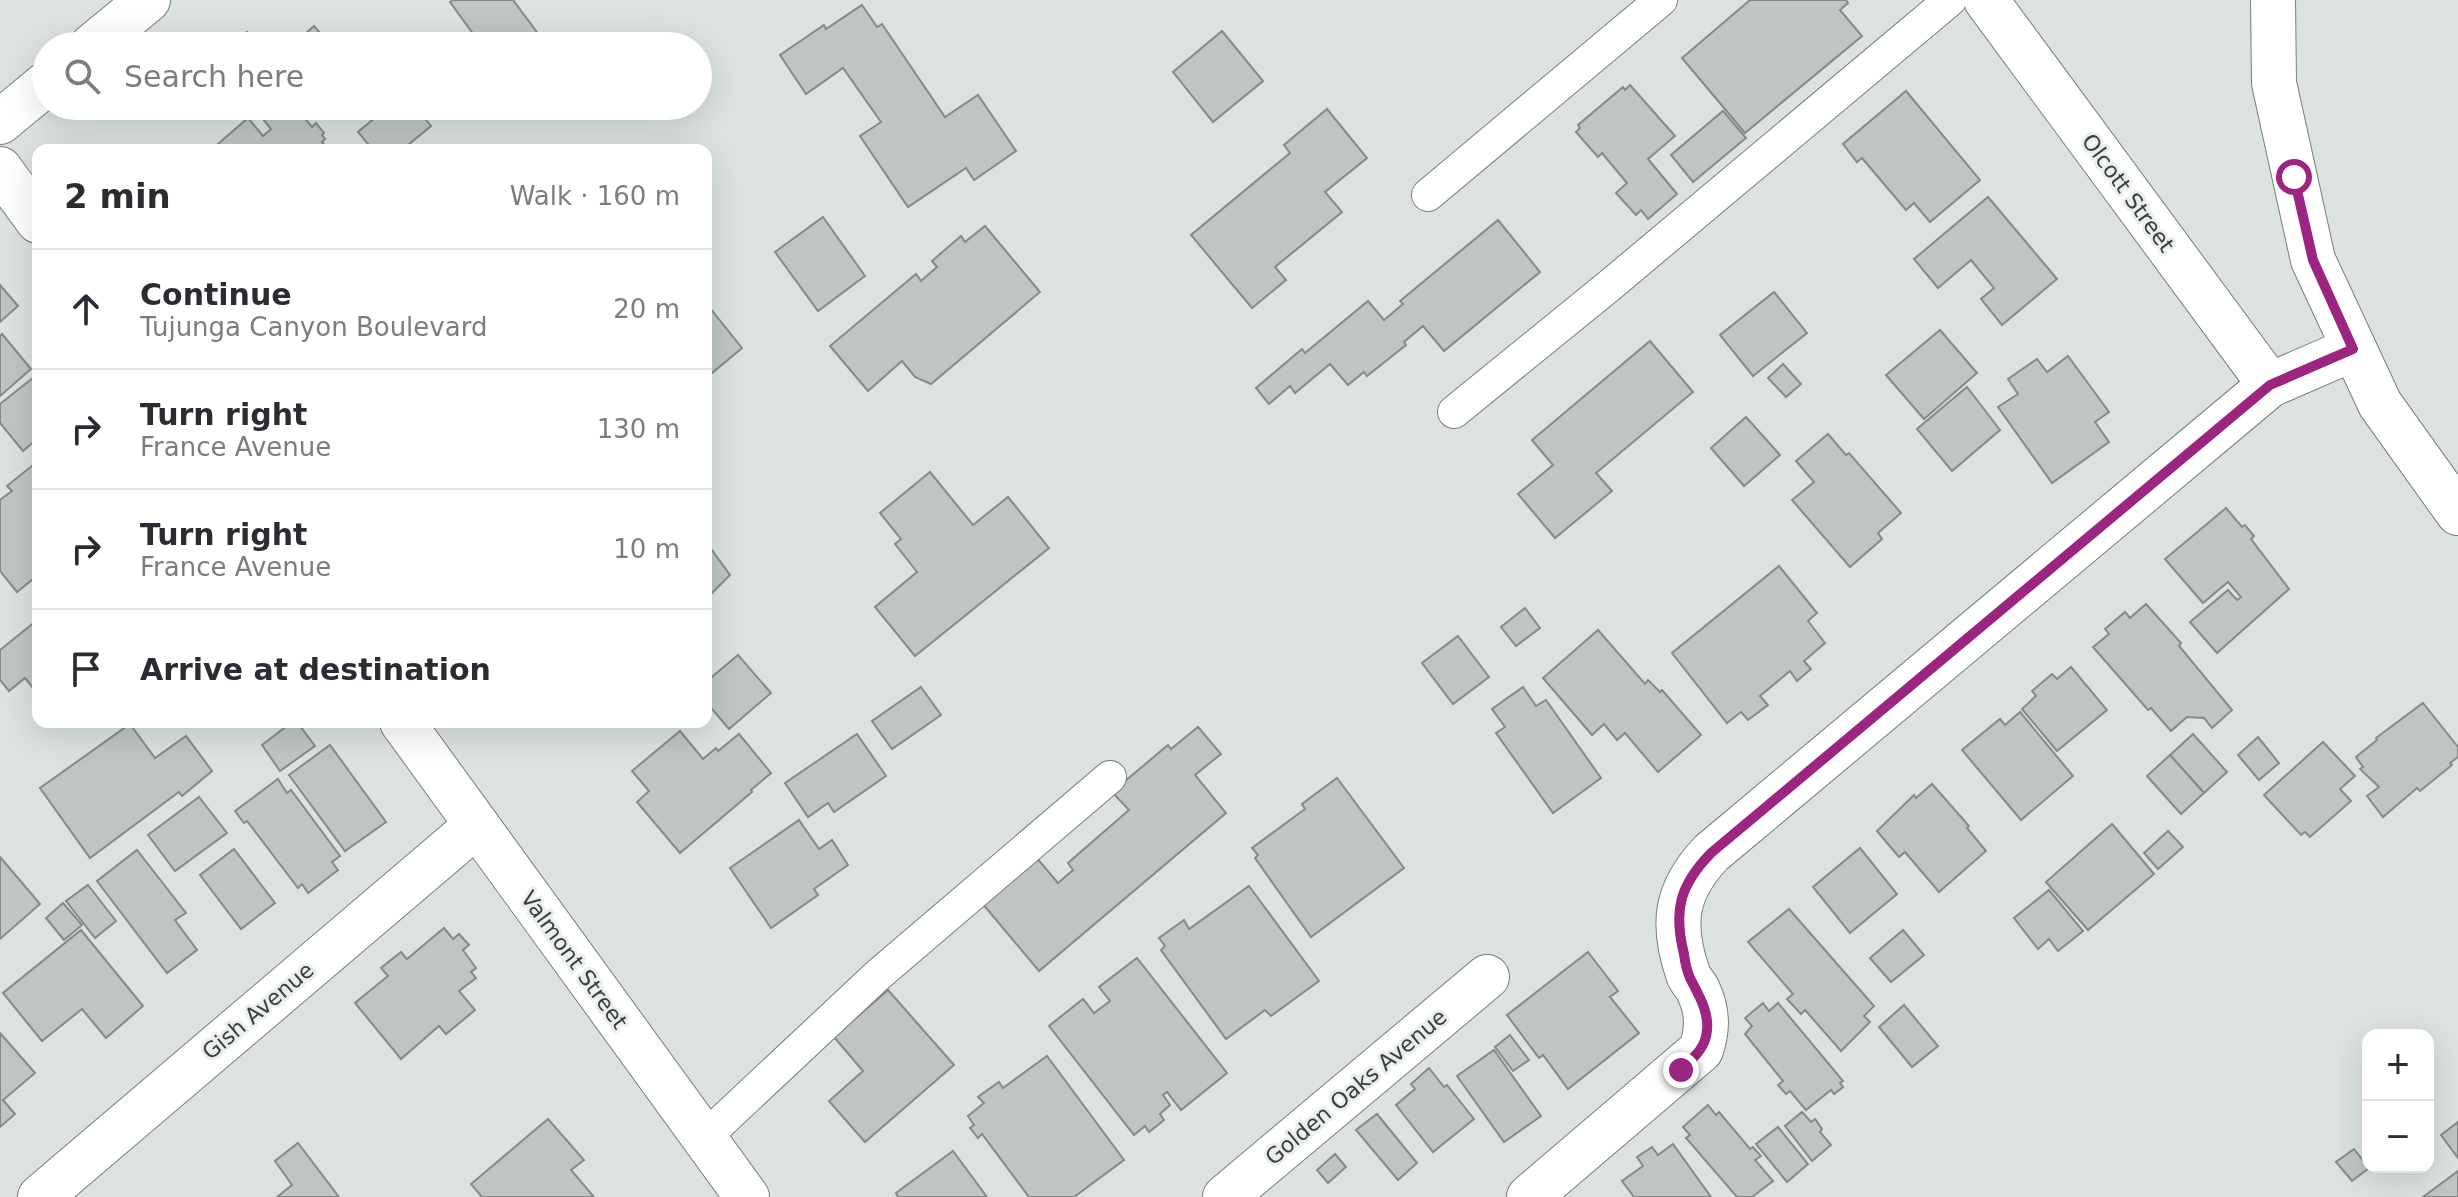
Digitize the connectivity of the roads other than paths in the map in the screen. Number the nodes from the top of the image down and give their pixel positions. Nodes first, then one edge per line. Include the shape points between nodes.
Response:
1 (148, 0) edge
2 (1661, 0) edge
3 (1950, 0) edge
4 (1986, 0) edge
5 (2273, 0) edge
6 (109, 32) edge
7 (32, 96) edge
8 (0, 122) edge
9 (0, 169) edge
10 (1428, 195) dead end
11 (32, 213) edge
12 (2353, 349) junction
13 (2270, 385) junction
14 (1454, 412) dead end
15 (2458, 513) edge
16 (406, 728) edge
17 (1110, 777) dead end
18 (477, 825) junction
19 (1487, 977) dead end
20 (704, 1138) junction
21 (40, 1197) edge
22 (747, 1197) edge
23 (1225, 1197) edge
24 (1529, 1197) edge

1 - 6 street
2 - 10 lane
3 - 14 lane
4 - 13 street, Olcott Street
5 - 12 street via 2274,83 2300,205 2313,260
7 - 8 street
9 - 11 street
12 - 13 street
12 - 15 street via 2380,404
13 - 24 street via 1696,869 1684,888 1679,935 1689,976 1704,1006 1708,1029 1701,1050
16 - 18 street, Valmont Street
17 - 20 lane via 878,975
18 - 20 street, Valmont Street
18 - 21 street, Gish Avenue
19 - 23 street, Golden Oaks Avenue
20 - 22 street, Valmont Street

